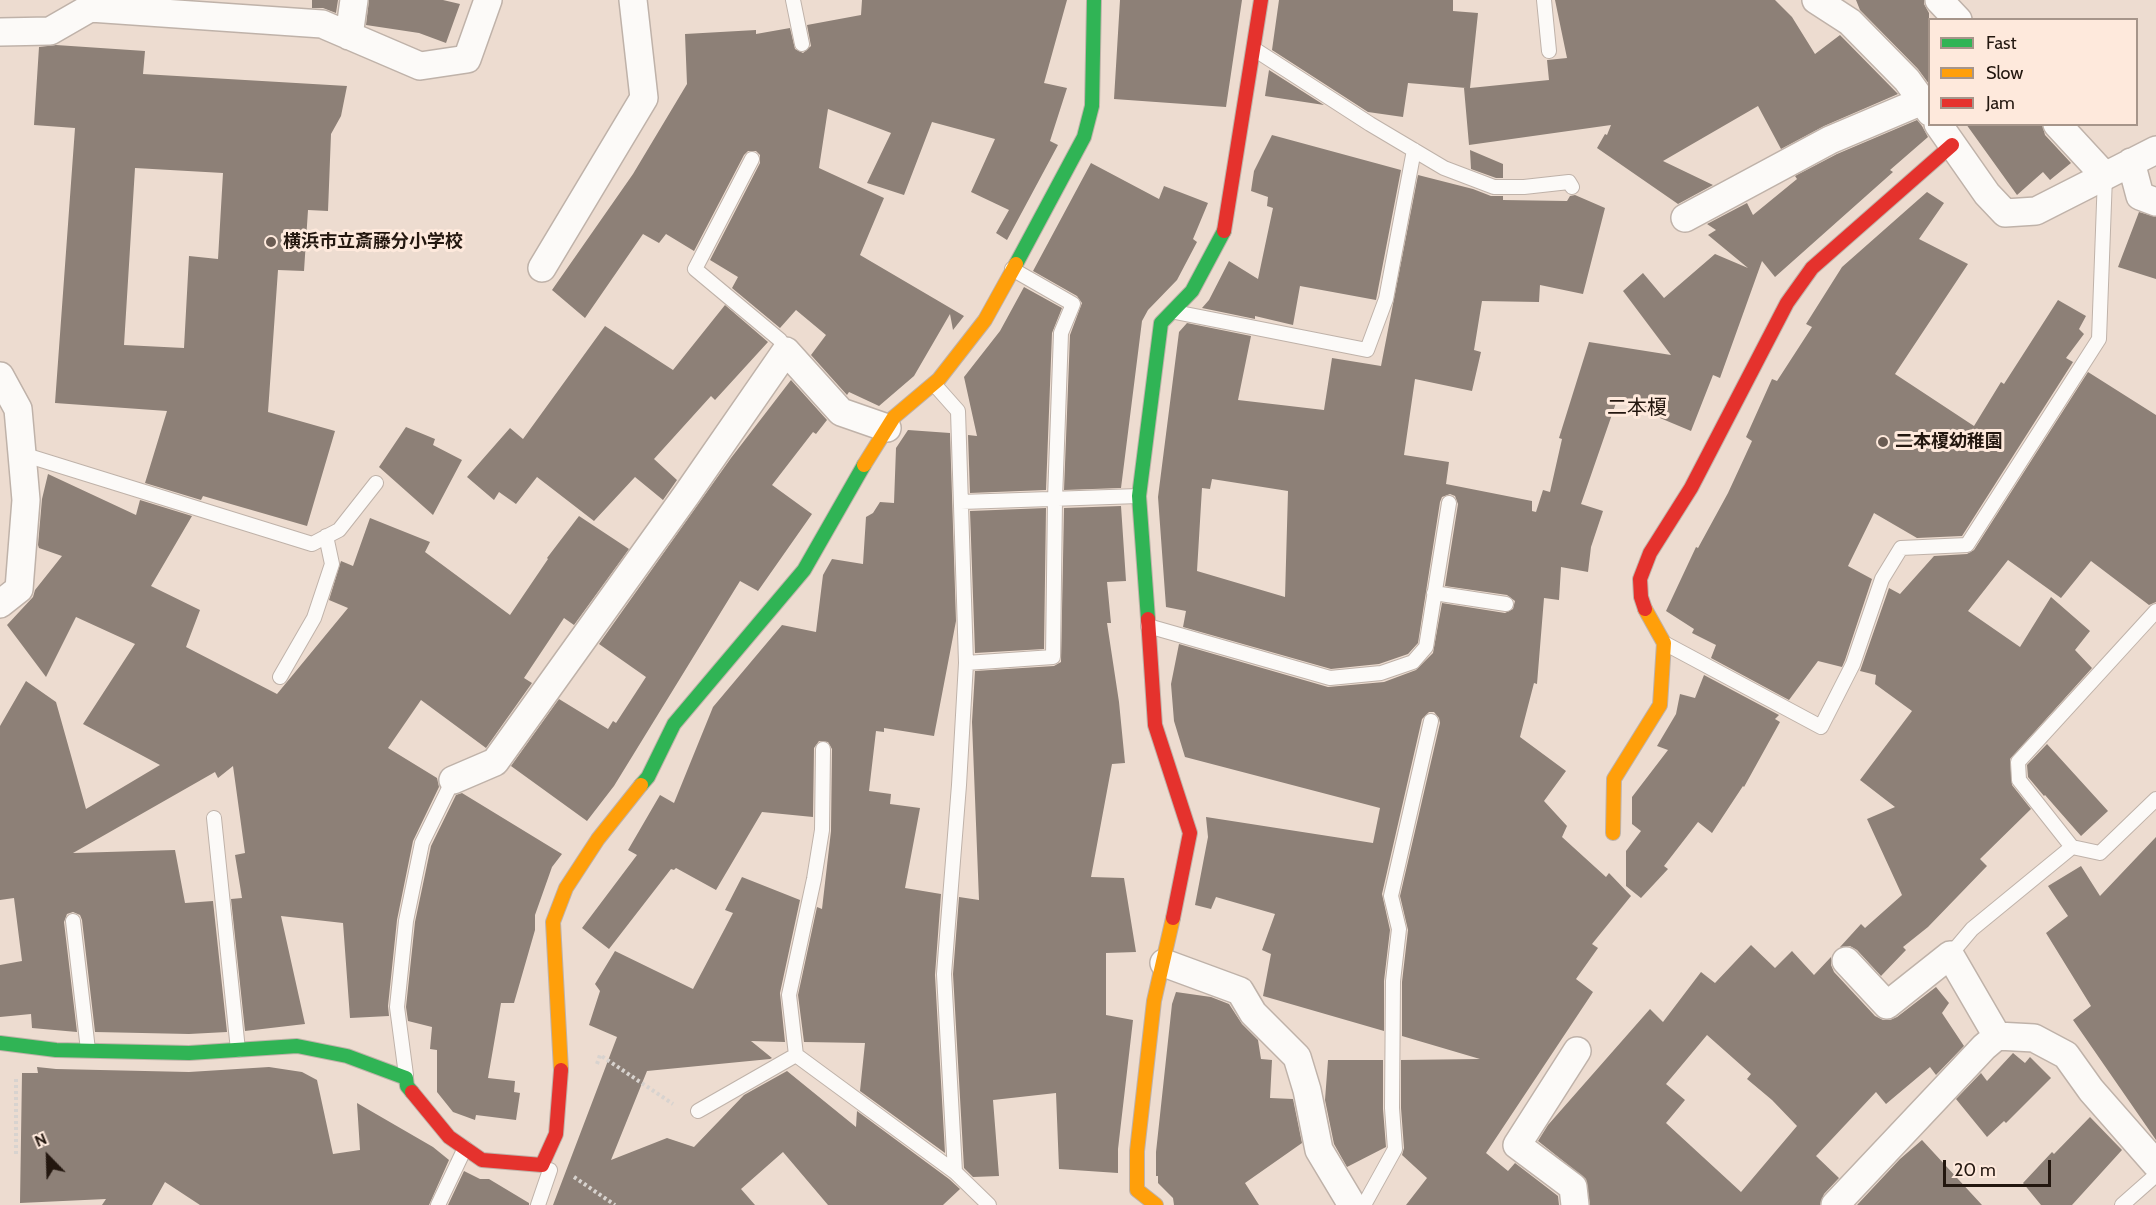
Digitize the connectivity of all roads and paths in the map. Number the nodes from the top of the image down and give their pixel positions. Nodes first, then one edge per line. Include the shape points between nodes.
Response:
1 (354, 0) edge
2 (488, 0) edge
3 (633, 0) edge
4 (793, 0) edge
5 (1094, 0) edge
6 (1261, 0) edge
7 (1544, 0) edge
8 (1816, 0) edge
9 (1939, 0) edge
10 (64, 11) edge
11 (1956, 18) edge
12 (0, 32) edge
13 (349, 36) junction
14 (802, 44) dead end
15 (1254, 49) junction
16 (1549, 51) dead end
17 (1926, 107) edge
18 (2059, 126) edge
19 (1945, 135) edge
20 (1414, 150) junction
21 (2156, 150) edge
22 (752, 159) dead end
23 (2132, 162) junction
24 (2105, 176) junction
25 (1572, 187) dead end
26 (2156, 202) edge
27 (1685, 218) dead end
28 (542, 268) dead end
29 (1012, 269) junction
30 (1173, 311) junction
31 (786, 351) junction
32 (0, 376) edge
33 (934, 384) junction
34 (887, 428) junction
35 (22, 454) junction
36 (376, 483) dead end
37 (1139, 496) junction
38 (1055, 499) junction
39 (961, 502) junction
40 (1449, 504) dead end
41 (326, 536) junction
42 (1434, 593) junction
43 (0, 604) edge
44 (1506, 604) dead end
45 (2156, 611) edge
46 (1148, 626) junction
47 (1664, 643) junction
48 (966, 663) junction
49 (280, 677) dead end
50 (1431, 721) dead end
51 (823, 749) dead end
52 (453, 780) joint
53 (2156, 799) edge
54 (214, 818) dead end
55 (1613, 833) dead end
56 (2072, 847) junction
57 (73, 921) dead end
58 (1950, 955) junction
59 (1846, 961) dead end
60 (1164, 963) junction
61 (1997, 1036) junction
62 (0, 1043) edge
63 (17, 1045) junction
64 (88, 1050) junction
65 (238, 1050) junction
66 (1577, 1051) dead end
67 (796, 1055) junction
68 (596, 1066) dead end
69 (406, 1078) junction
70 (698, 1111) joint
71 (465, 1148) junction
72 (16, 1156) dead end
73 (2156, 1164) edge
74 (550, 1170) joint
75 (955, 1172) junction
76 (2156, 1175) edge
77 (438, 1205) edge
78 (538, 1205) edge
79 (615, 1205) edge
80 (988, 1205) edge
81 (1156, 1205) edge
82 (1352, 1205) edge
83 (1364, 1205) edge
84 (1575, 1205) edge
85 (1835, 1205) edge
86 (2122, 1205) edge

1 - 13 street
2 - 13 street via 468,59 420,66
3 - 28 street via 644,99
4 - 14 lane
5 - 29 street via 1092,106 1083,137
6 - 15 street
7 - 16 lane
8 - 17 street via 1850,21 1907,80
9 - 11 street
10 - 12 street via 50,31
10 - 13 street via 90,8 322,24
15 - 20 lane
15 - 30 street via 1226,228 1192,291
17 - 27 street via 1830,140
18 - 24 street
19 - 24 street via 1987,195 2005,213 2036,211
19 - 47 street via 1812,268 1787,303 1691,488 1650,553 1640,579 1641,597
20 - 25 lane via 1444,168 1494,187 1569,182
20 - 30 lane via 1386,299 1367,350
21 - 23 street
22 - 31 lane via 695,269 780,340
23 - 24 street
23 - 26 street via 2140,196
24 - 47 lane via 2099,339 1967,545 1901,548 1882,579 1853,664 1821,727
29 - 33 street via 985,320
29 - 38 lane via 1073,304 1061,333
30 - 37 street via 1161,323
31 - 34 street via 841,412
31 - 52 street via 495,762
32 - 35 street via 18,409
33 - 34 street via 894,417
33 - 39 lane via 958,411
34 - 71 street via 804,570 674,724 648,777 598,839 566,888 553,922 561,1070 556,1134 542,1165 482,1160
35 - 41 lane via 312,544
35 - 43 street via 26,500 19,589
36 - 41 lane via 339,530
37 - 38 lane
37 - 46 street
38 - 39 lane
38 - 48 lane via 1053,657
39 - 48 lane
40 - 42 lane
41 - 49 lane via 332,564 314,618
42 - 44 lane
42 - 46 lane via 1426,647 1413,663 1381,674 1330,678
45 - 56 lane via 2018,762 2019,780
46 - 60 street via 1155,725 1190,833
47 - 55 street via 1660,705 1614,779
48 - 75 lane via 944,974
50 - 83 lane via 1391,896 1399,929 1393,981 1395,1149
51 - 67 lane via 822,830 789,995
52 - 69 lane via 422,843 406,921 397,1007
53 - 56 lane via 2100,853
54 - 65 lane
56 - 58 lane via 1972,929
57 - 64 lane
58 - 59 street via 1887,1005
58 - 61 street
60 - 81 street via 1154,1002 1137,1151 1137,1190
60 - 82 street via 1240,991 1253,1013 1297,1057 1319,1150
61 - 73 street via 2034,1038 2066,1055 2091,1090
61 - 85 street
62 - 63 street
63 - 64 street
63 - 72 path
64 - 65 street
65 - 69 street via 297,1046 347,1056
66 - 84 street via 1516,1145 1573,1187
67 - 70 lane
67 - 75 lane
68 - 70 path via 600,1055 682,1111
69 - 71 street via 407,1086 449,1137
71 - 77 lane
74 - 78 lane
74 - 79 path via 578,1178
75 - 80 lane
76 - 86 lane

